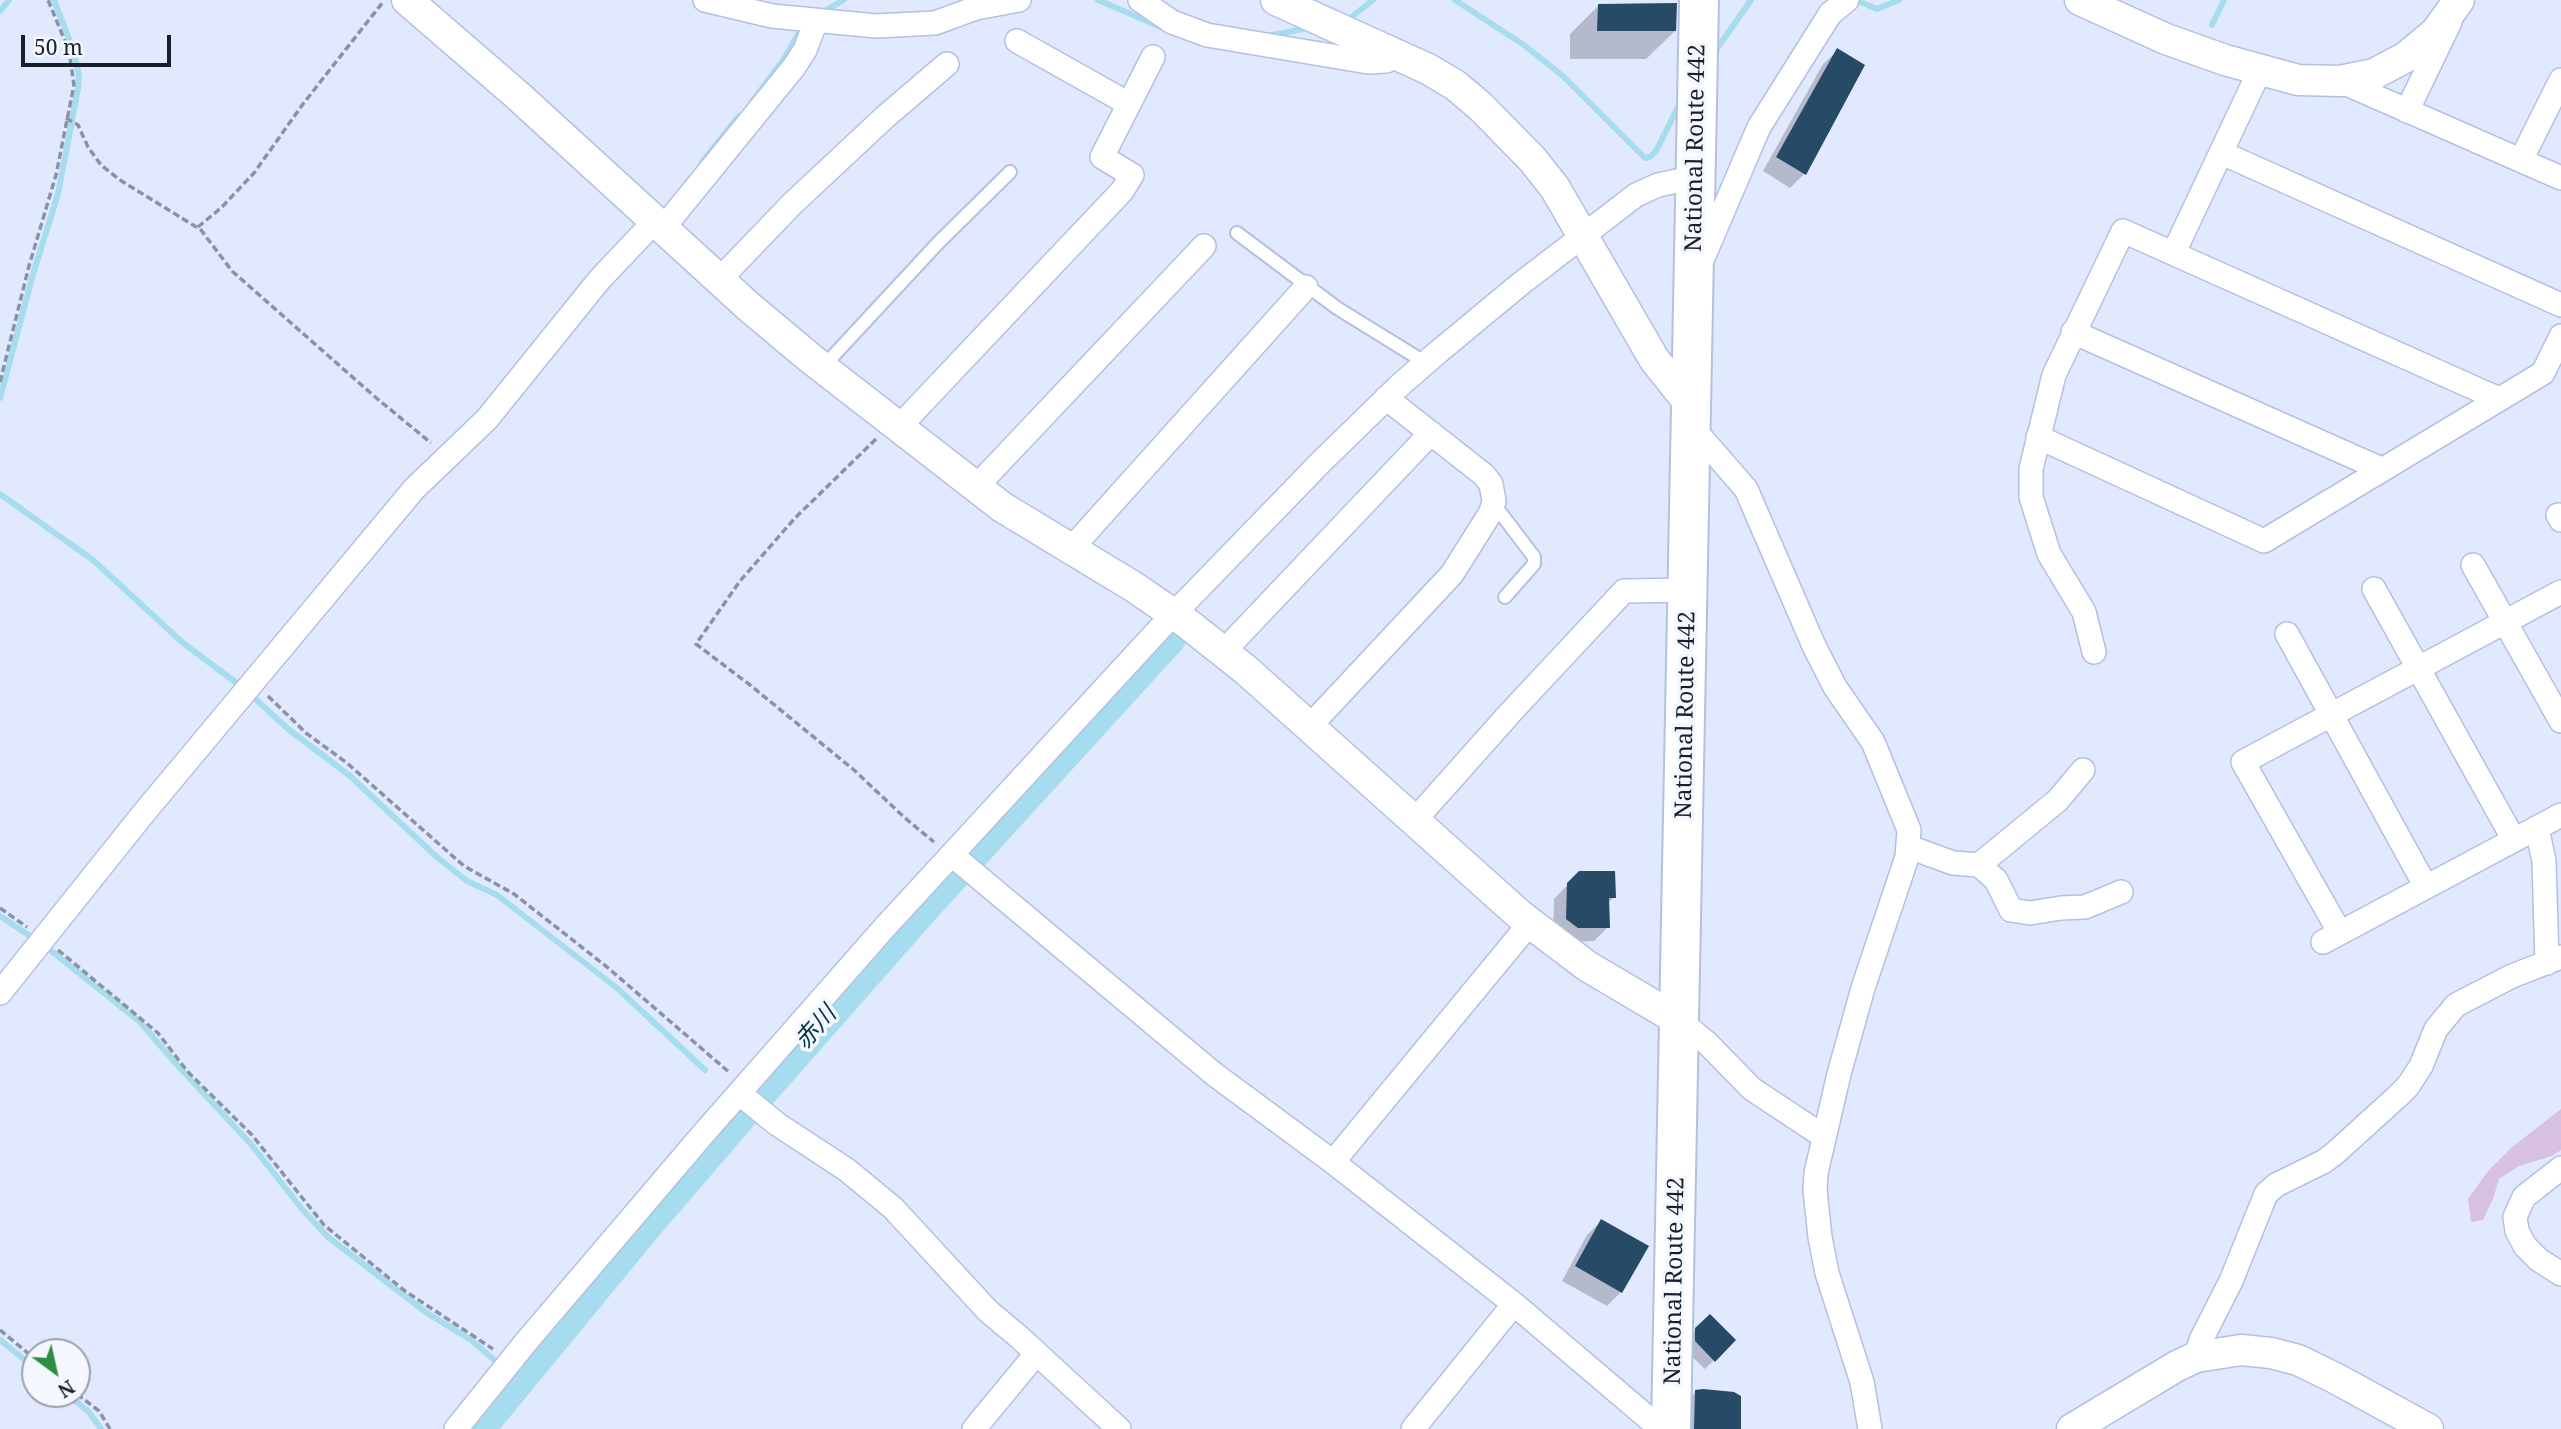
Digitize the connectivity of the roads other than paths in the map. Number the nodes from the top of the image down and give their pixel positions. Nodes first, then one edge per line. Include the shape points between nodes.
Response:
1 (407, 0) edge
2 (705, 0) edge
3 (1019, 0) edge
4 (1140, 0) edge
5 (1276, 0) edge
6 (1699, 0) edge
7 (1847, 0) edge
8 (2460, 0) edge
9 (2099, 4) edge
10 (816, 21) junction
11 (1017, 41) dead end
12 (1392, 52) junction
13 (1153, 57) dead end
14 (947, 64) dead end
15 (2260, 70) junction
16 (2561, 80) edge
17 (2340, 81) junction
18 (1129, 104) junction
19 (2407, 111) junction
20 (2222, 153) junction
21 (2521, 160) junction
22 (1010, 172) dead end
23 (1696, 177) junction
24 (2561, 178) edge
25 (660, 223) junction
26 (1237, 233) dead end
27 (1584, 235) junction
28 (1204, 246) dead end
29 (2174, 252) junction
30 (720, 279) junction
31 (1694, 280) junction
32 (1306, 287) junction
33 (2561, 305) edge
34 (2073, 332) junction
35 (2561, 336) edge
36 (1426, 363) junction
37 (822, 368) junction
38 (1386, 398) junction
39 (2499, 399) junction
40 (1692, 417) junction
41 (894, 425) junction
42 (1431, 433) junction
43 (2038, 437) junction
44 (2381, 469) junction
45 (975, 488) junction
46 (1493, 503) junction
47 (1071, 549) junction
48 (2473, 565) dead end
49 (2374, 589) dead end
50 (1689, 590) junction
51 (2561, 592) edge
52 (1505, 597) dead end
53 (1174, 614) junction
54 (2505, 622) junction
55 (2287, 634) dead end
56 (1223, 652) junction
57 (2094, 652) dead end
58 (2418, 668) junction
59 (2332, 715) junction
60 (2561, 721) edge
61 (1309, 727) junction
62 (2083, 770) dead end
63 (2561, 815) edge
64 (1414, 821) junction
65 (2537, 828) junction
66 (2514, 840) junction
67 (1909, 847) junction
68 (952, 855) junction
69 (1979, 865) junction
70 (2426, 887) junction
71 (2121, 892) dead end
72 (1530, 923) junction
73 (2554, 960) edge
74 (0, 993) edge
75 (1680, 1021) junction
76 (742, 1089) junction
77 (1823, 1136) junction
78 (1333, 1162) junction
79 (2561, 1168) edge
80 (2561, 1274) edge
81 (1514, 1304) junction
82 (1036, 1354) junction
83 (2196, 1357) junction
84 (456, 1429) edge
85 (974, 1429) edge
86 (1119, 1429) edge
87 (1413, 1429) edge
88 (1661, 1429) edge
89 (1671, 1429) edge
90 (1870, 1429) edge
91 (2071, 1429) edge
92 (2428, 1429) edge

1 - 25 street
2 - 10 street
3 - 10 street via 925,25
4 - 12 street via 1182,27 1220,37 1368,62 1387,61
5 - 12 street
6 - 23 highway, National Route 442
7 - 31 street via 1830,14 1759,127
8 - 17 street via 2436,32 2406,57 2374,74
8 - 19 street
9 - 15 street via 2189,48
10 - 25 street via 794,68
11 - 18 street
12 - 27 street via 1442,76 1480,106 1543,172
13 - 18 street
14 - 30 street via 802,195
15 - 17 street via 2298,79
15 - 20 street
16 - 21 street
17 - 19 street
18 - 41 street via 1102,157 1132,175 1122,191
19 - 21 street
20 - 29 street
20 - 33 street
21 - 24 street
22 - 37 lane
23 - 27 street via 1647,189
23 - 31 highway, National Route 442
25 - 30 street
25 - 74 street via 600,279 486,419 414,489
26 - 32 lane
27 - 36 street
27 - 40 street
28 - 45 street
29 - 34 street via 2123,232
29 - 39 street
30 - 37 street
31 - 40 highway, National Route 442
32 - 36 lane
32 - 47 street
34 - 43 street via 2049,387
34 - 44 street
35 - 39 street via 2543,373
36 - 38 street
37 - 41 street
38 - 42 street
38 - 53 street
39 - 44 street
40 - 50 highway, National Route 442
40 - 67 street via 1746,489 1814,646 1879,754 1905,816
41 - 45 street
42 - 46 street via 1485,475
42 - 56 street
43 - 44 street via 2264,541
43 - 57 street via 2031,497 2049,554 2084,612
45 - 47 street
46 - 52 lane via 1534,557 1534,564
46 - 61 street via 1452,574
47 - 53 street
48 - 54 street
49 - 58 street
50 - 64 street via 1624,592
50 - 75 highway, National Route 442
51 - 54 street
53 - 56 street
53 - 68 street
54 - 58 street
54 - 60 street
55 - 59 street
56 - 61 street
58 - 59 street
58 - 66 street
59 - 70 street
59 - 70 street via 2244,762 2331,938
61 - 64 street
62 - 69 street via 2058,800
63 - 65 street
64 - 72 street
65 - 66 street
65 - 73 street
66 - 70 street
67 - 69 street via 1953,863
67 - 77 street via 1863,988
68 - 76 street
68 - 78 street via 1214,1074
69 - 71 street via 1996,880 2011,910 2030,913 2085,907
72 - 75 street via 1587,966
72 - 78 street
73 - 83 street via 2456,1005 2436,1029 2421,1066 2398,1097 2334,1154 2266,1194
75 - 77 street via 1752,1088
75 - 89 highway, National Route 442
76 - 82 street via 777,1124 847,1170 893,1208 988,1311
76 - 84 street
77 - 90 street via 1815,1190 1820,1237
78 - 81 street
79 - 80 street via 2524,1197 2515,1217 2525,1246
81 - 87 street
81 - 88 street
82 - 85 street
82 - 86 street
83 - 91 street
83 - 92 street via 2242,1350 2285,1356

